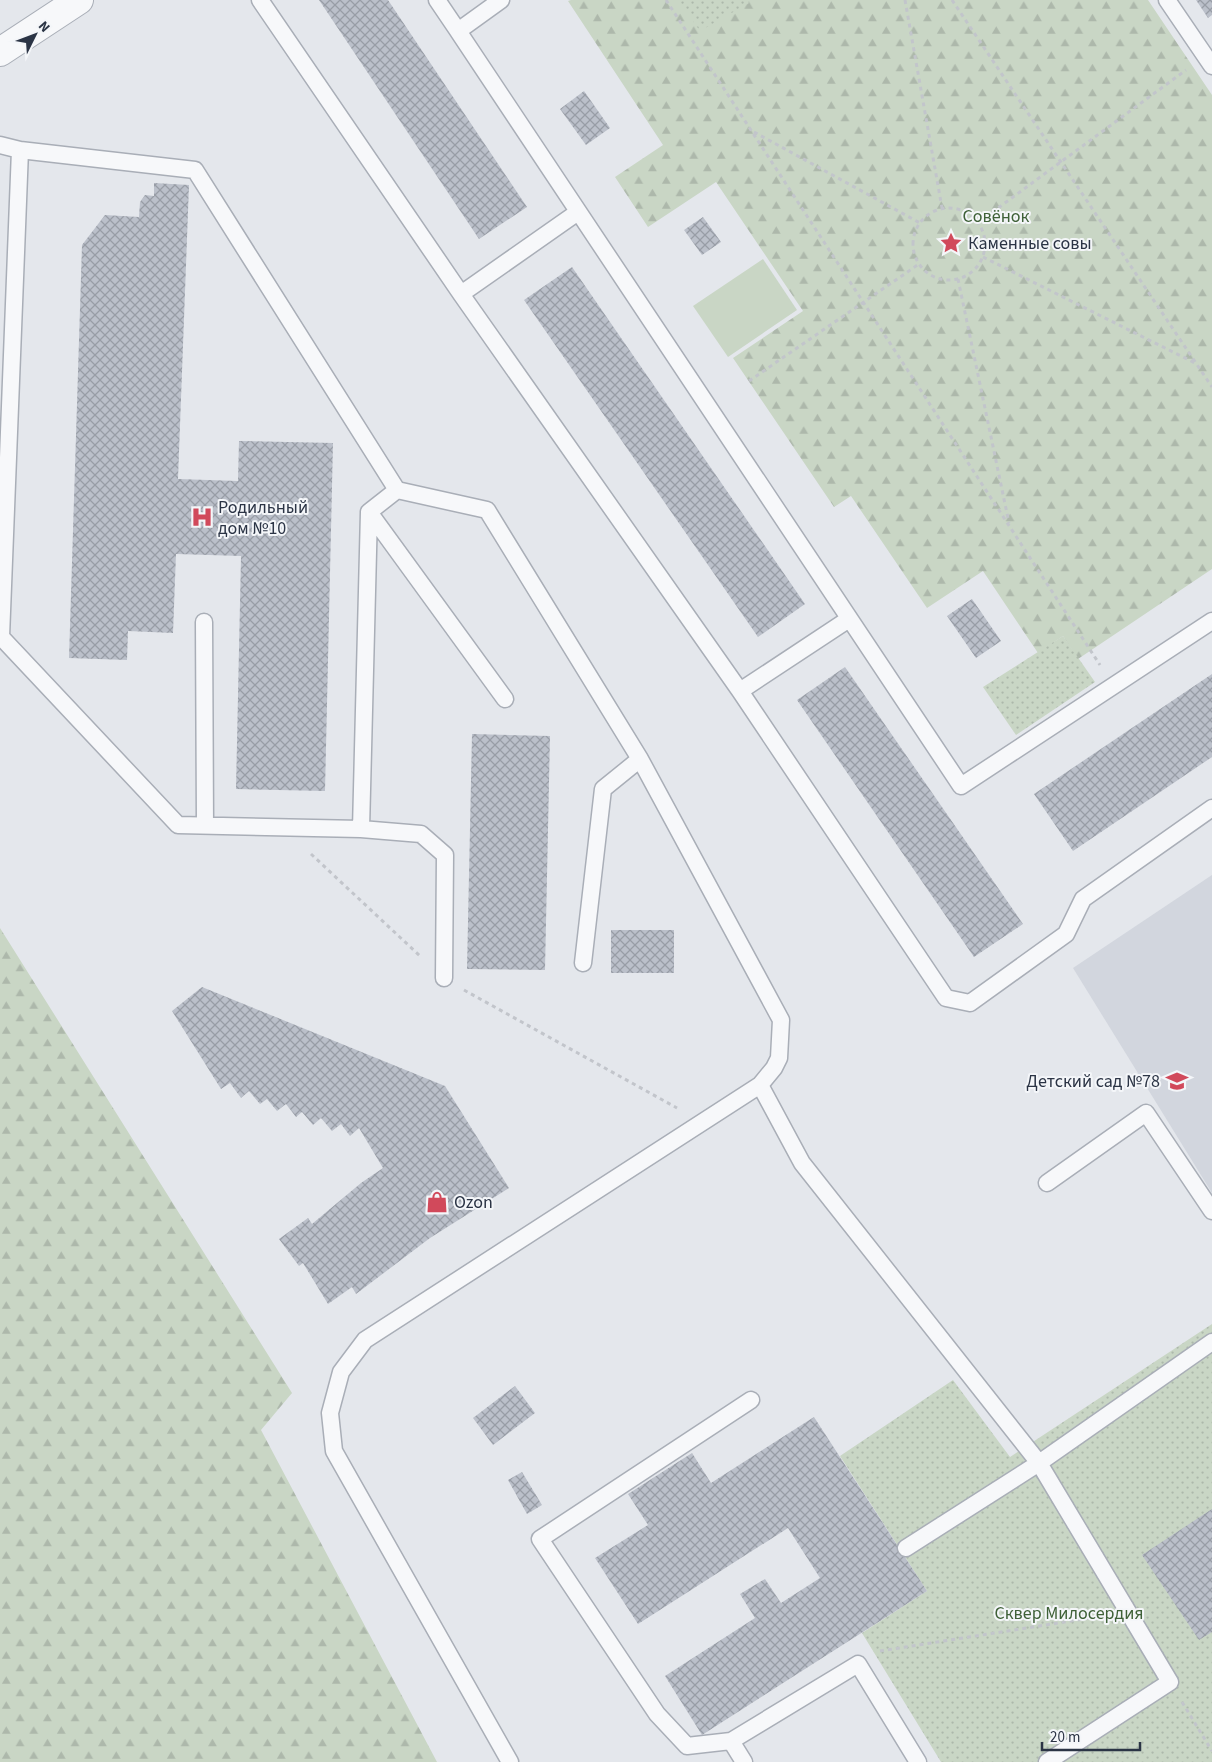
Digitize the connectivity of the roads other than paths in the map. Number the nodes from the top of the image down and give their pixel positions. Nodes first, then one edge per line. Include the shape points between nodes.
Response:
1 (79, 0) edge
2 (260, 0) edge
3 (437, 0) edge
4 (501, 0) edge
5 (1167, 0) edge
6 (458, 31) junction
7 (0, 52) edge
8 (1212, 66) edge
9 (0, 145) edge
10 (20, 150) junction
11 (578, 212) junction
12 (461, 294) junction
13 (397, 490) junction
14 (369, 512) junction
15 (849, 619) junction
16 (1212, 621) edge
17 (204, 622) dead end
18 (0, 637) edge
19 (740, 691) junction
20 (505, 699) dead end
21 (640, 759) junction
22 (1212, 808) edge
23 (205, 825) junction
24 (361, 829) junction
25 (583, 963) dead end
26 (444, 978) road end
27 (760, 1085) junction
28 (1047, 1183) dead end
29 (1212, 1211) edge
30 (1212, 1342) edge
31 (751, 1400) dead end
32 (1039, 1463) junction
33 (906, 1548) dead end
34 (731, 1741) junction
35 (510, 1762) edge
36 (744, 1762) edge
37 (918, 1762) edge
38 (1047, 1762) edge

1 - 7 street
2 - 12 lane
3 - 6 lane
4 - 6 lane
5 - 8 lane
6 - 11 lane
9 - 10 lane
10 - 13 lane via 195,170
10 - 18 lane
11 - 12 lane
11 - 15 lane
12 - 19 lane
13 - 14 lane
13 - 21 lane via 487,510
14 - 20 lane
14 - 24 lane
15 - 16 lane via 961,786
15 - 19 lane
17 - 23 lane
18 - 23 lane via 178,825
19 - 22 lane via 946,998 970,1003 1066,934 1083,899
21 - 25 lane via 603,789
21 - 27 lane via 781,1020 779,1058
23 - 24 lane
24 - 26 lane via 421,834 445,855
27 - 32 lane via 802,1163
27 - 35 lane via 366,1340 341,1372 330,1413 334,1451
28 - 29 lane via 1146,1112
30 - 32 lane
31 - 34 lane via 540,1538 657,1714 686,1746
32 - 33 lane
32 - 38 lane via 1170,1682
34 - 36 lane
34 - 37 lane via 858,1664

